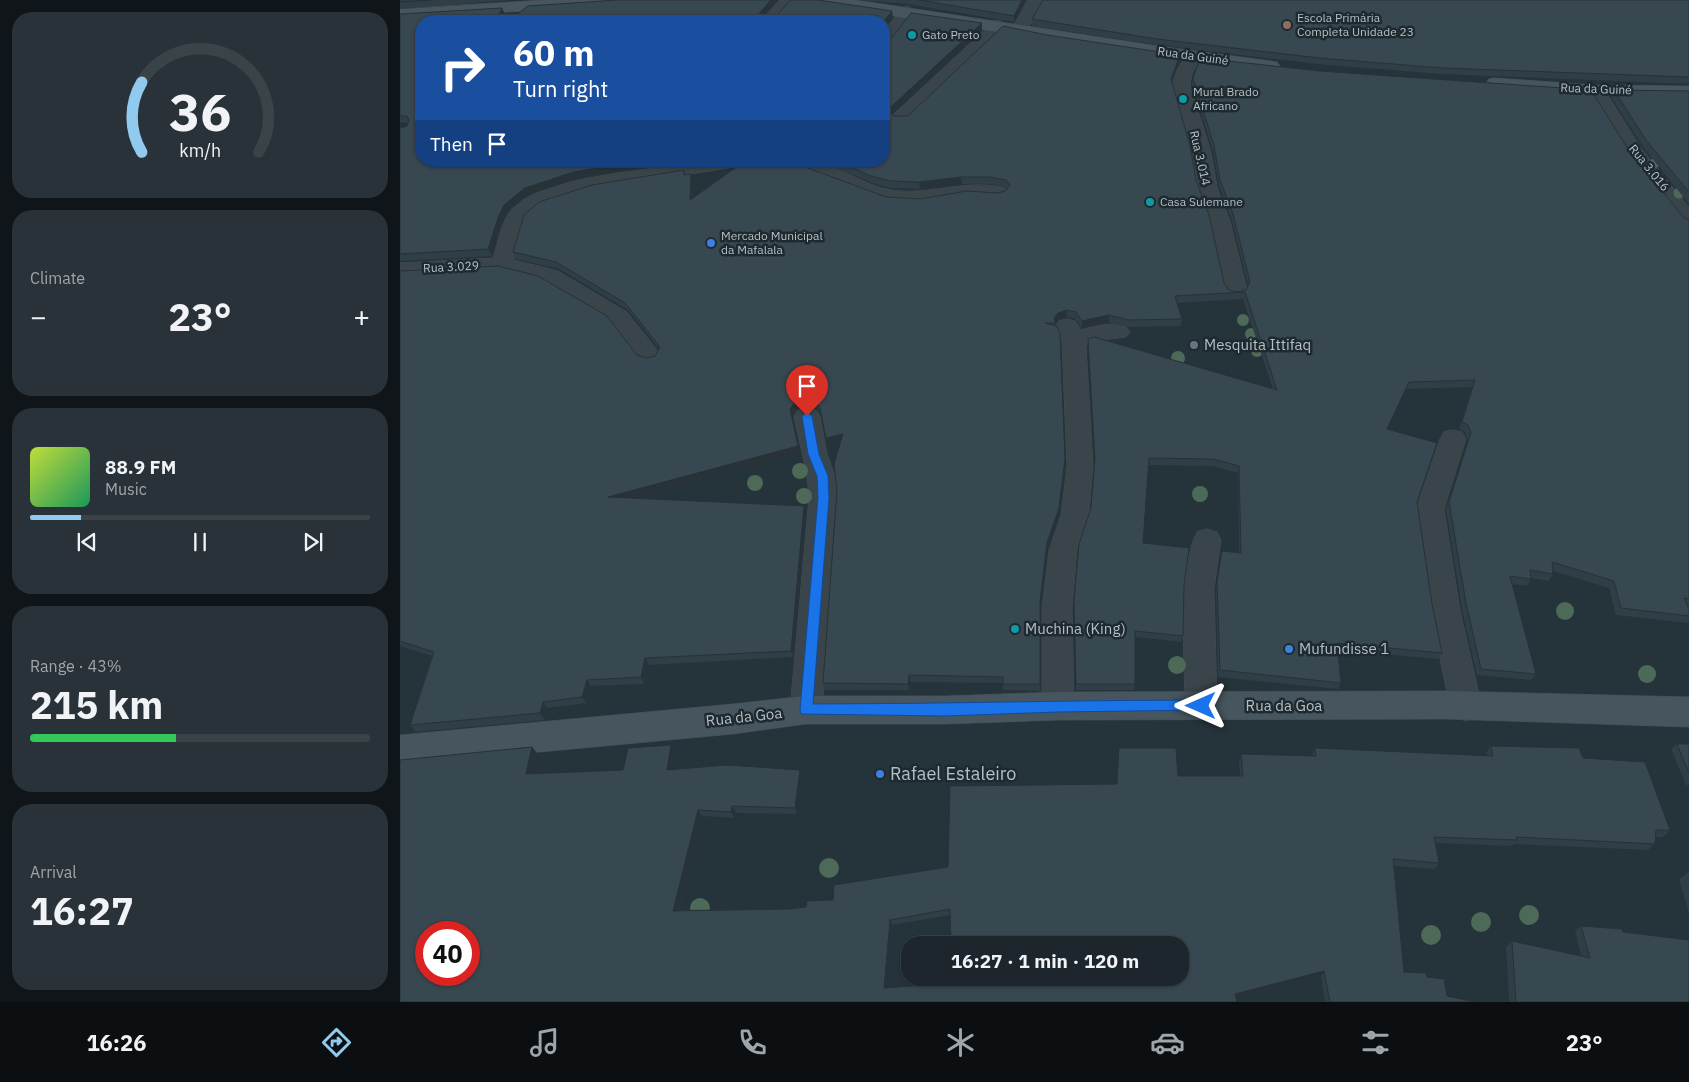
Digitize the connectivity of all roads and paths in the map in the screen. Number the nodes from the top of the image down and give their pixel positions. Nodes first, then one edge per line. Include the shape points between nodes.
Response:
1 (618, 0) edge
2 (788, 0) edge
3 (820, 0) edge
4 (1036, 0) edge
5 (908, 11) junction
6 (400, 14) edge
7 (773, 15) edge
8 (999, 25) junction
9 (1020, 29) junction
10 (890, 34) edge
11 (1193, 57) junction
12 (1290, 68) edge
13 (1475, 82) edge
14 (1596, 90) junction
15 (1689, 91) edge
16 (901, 117) edge
17 (712, 167) edge
18 (811, 167) edge
19 (998, 192) edge
20 (1689, 220) edge
21 (502, 264) junction
22 (400, 270) edge
23 (1236, 290) edge
24 (1118, 332) dead end
25 (649, 355) edge
26 (807, 416) dead end
27 (1453, 439) dead end
28 (1207, 540) dead end
29 (1058, 706) junction
30 (1201, 706) junction
31 (1466, 707) junction
32 (806, 710) junction
33 (1689, 712) edge
34 (400, 750) edge

1 - 6 street
2 - 7 street
3 - 5 street, Rua da Guiné
4 - 9 street
5 - 8 street, Rua da Guiné
5 - 10 street
8 - 9 street, Rua da Guiné
8 - 16 street
9 - 11 street, Rua da Guiné
11 - 12 street, Rua da Guiné
11 - 23 street, Rua 3.014 via 1181,85
13 - 14 street, Rua da Guiné
14 - 15 street, Rua da Guiné
14 - 20 street, Rua 3.016 via 1633,151
17 - 21 street via 565,190 534,200 521,213
18 - 19 street via 887,196 921,198 967,190
21 - 22 street, Rua 3.029
21 - 25 street, Rua 3.029 via 550,276 619,317
24 - 29 street via 1071,333 1080,466 1075,515 1063,550 1058,599
26 - 32 street via 822,476 823,498
27 - 31 street via 1430,508 1444,602
28 - 30 street via 1199,589
29 - 30 street, Rua da Goa
29 - 32 street, Rua da Goa
30 - 31 street, Rua da Goa
31 - 33 street, Rua da Goa
32 - 34 street, Rua da Goa

